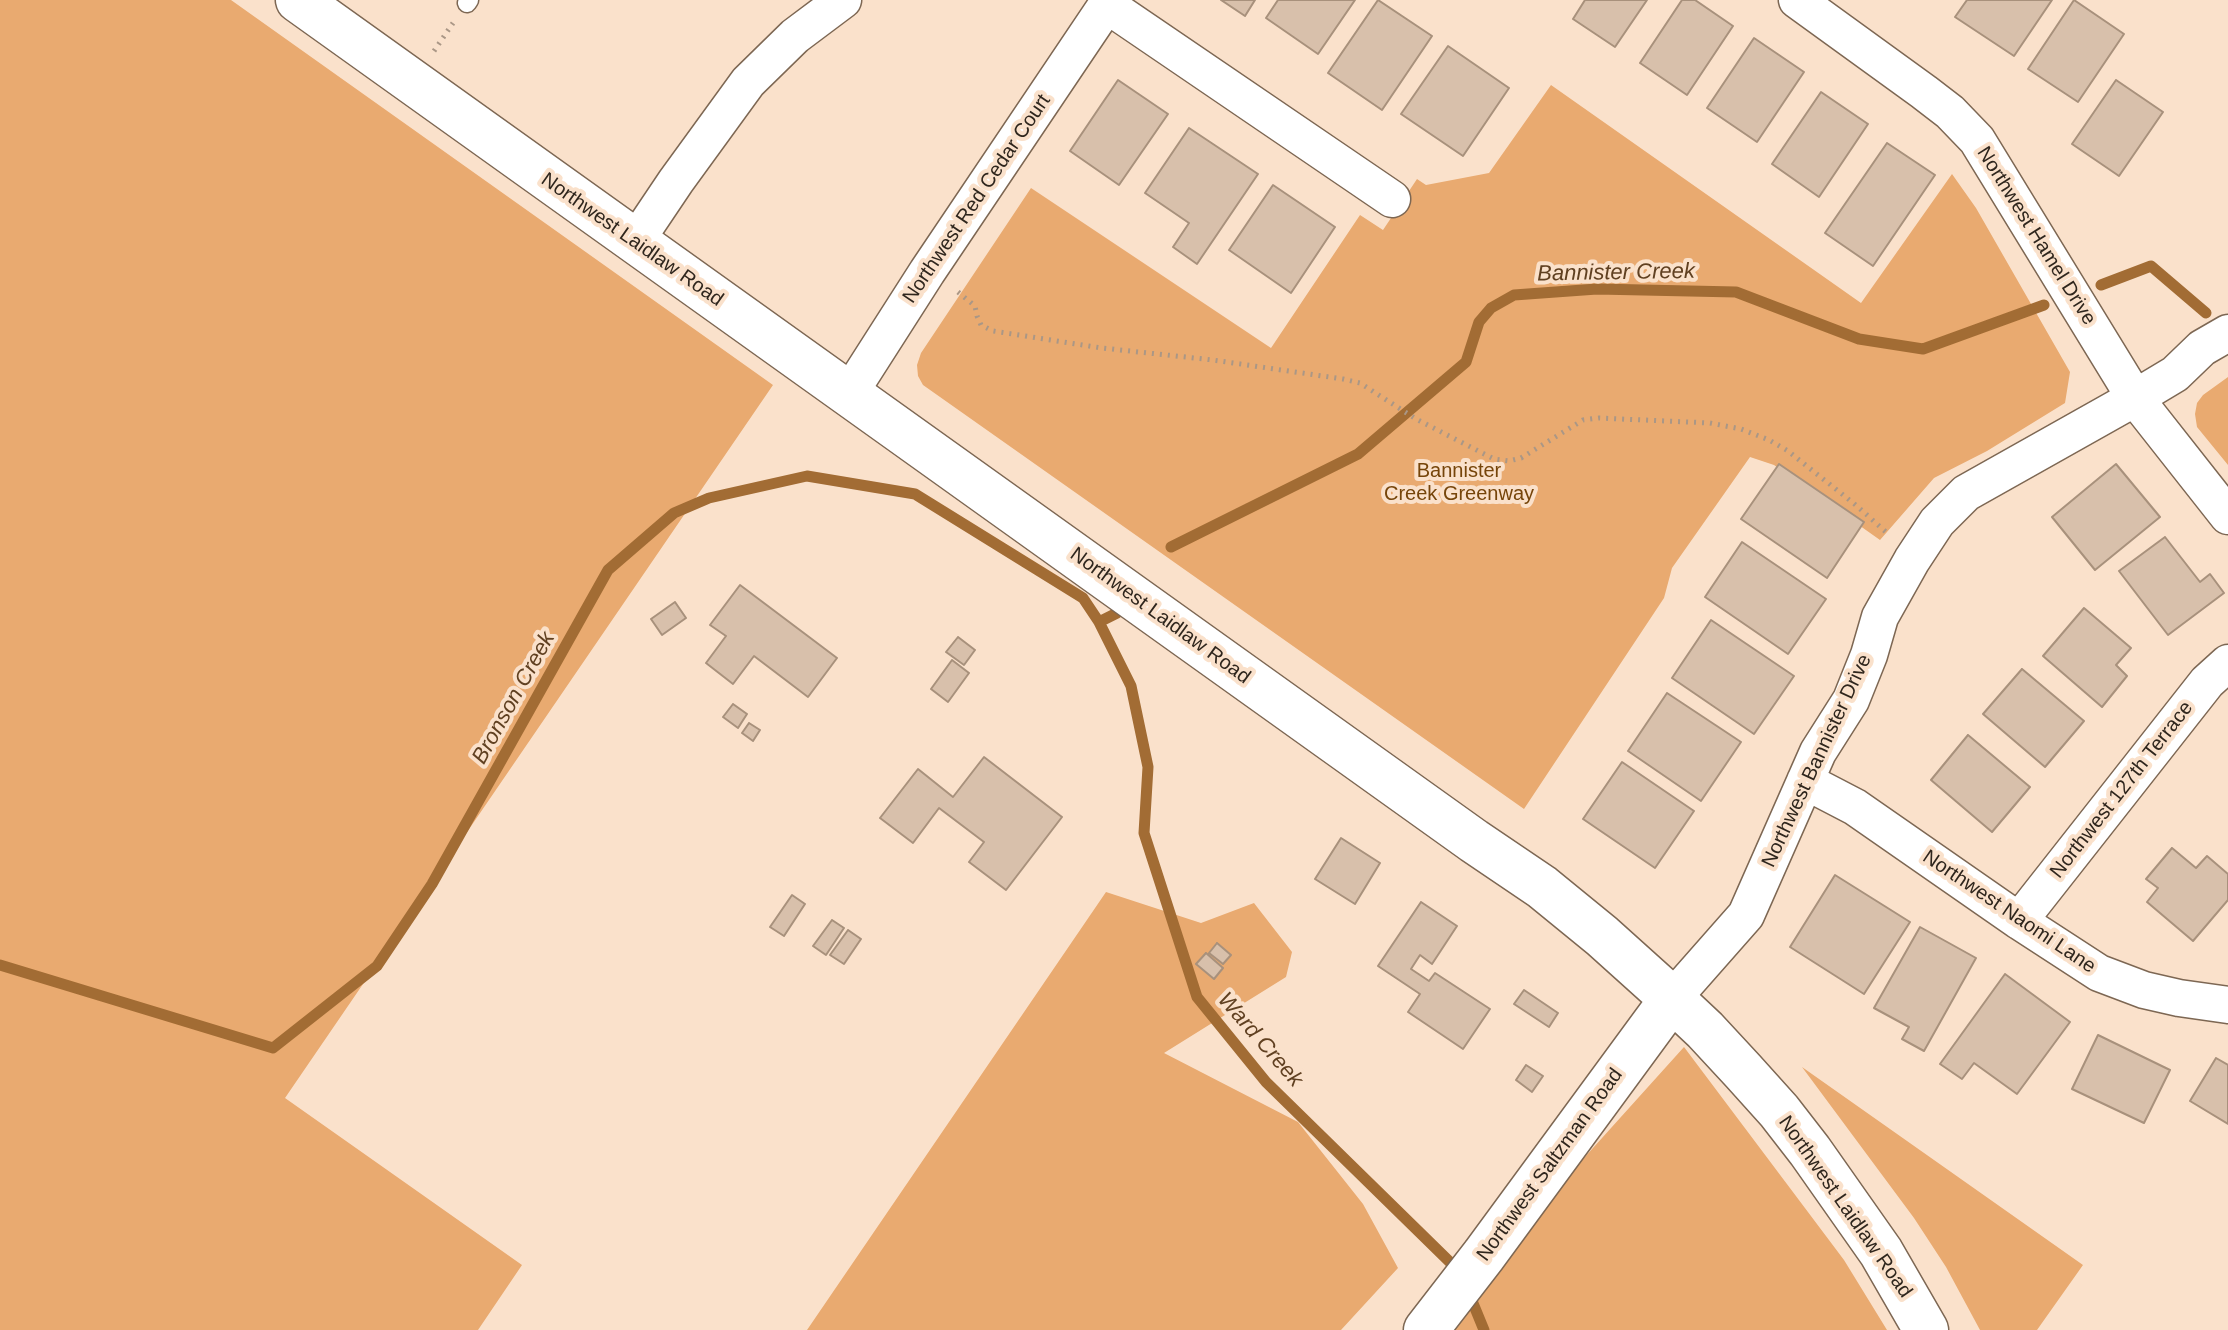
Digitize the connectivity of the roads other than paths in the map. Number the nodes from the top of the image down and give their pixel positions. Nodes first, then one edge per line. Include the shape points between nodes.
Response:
1 (298, 0) edge
2 (843, 0) edge
3 (1108, 2) edge
4 (1804, 2) edge
5 (1392, 199) dead end
6 (635, 242) junction
7 (2228, 333) edge
8 (849, 394) junction
9 (2135, 398) junction
10 (2228, 516) edge
11 (2228, 663) edge
12 (1805, 781) junction
13 (2019, 921) junction
14 (1672, 999) junction
15 (2228, 1005) edge
16 (1426, 1330) edge
17 (1926, 1330) edge

1 - 6 main road, Northwest Laidlaw Road
2 - 6 street via 795,36 748,82
3 - 5 street, Northwest Red Cedar Court
3 - 8 street, Northwest Red Cedar Court
4 - 9 street, Northwest Hamel Drive via 1941,105 1977,140
6 - 8 main road, Northwest Laidlaw Road
7 - 9 street, Northwest Bannister Drive
8 - 14 main road, Northwest Laidlaw Road via 1542,887
9 - 10 street, Northwest Hamel Drive
9 - 12 street, Northwest Bannister Drive via 1966,493 1937,522 1880,617 1851,700
11 - 13 street, Northwest 127th Terrace via 2207,682
12 - 13 street, Northwest Naomi Lane via 1855,807
12 - 14 street, Northwest Bannister Drive via 1746,915
13 - 15 street, Northwest Naomi Lane via 2099,973 2144,990
14 - 16 main road, Northwest Saltzman Road
14 - 17 main road, Northwest Laidlaw Road via 1802,1141 1881,1252

